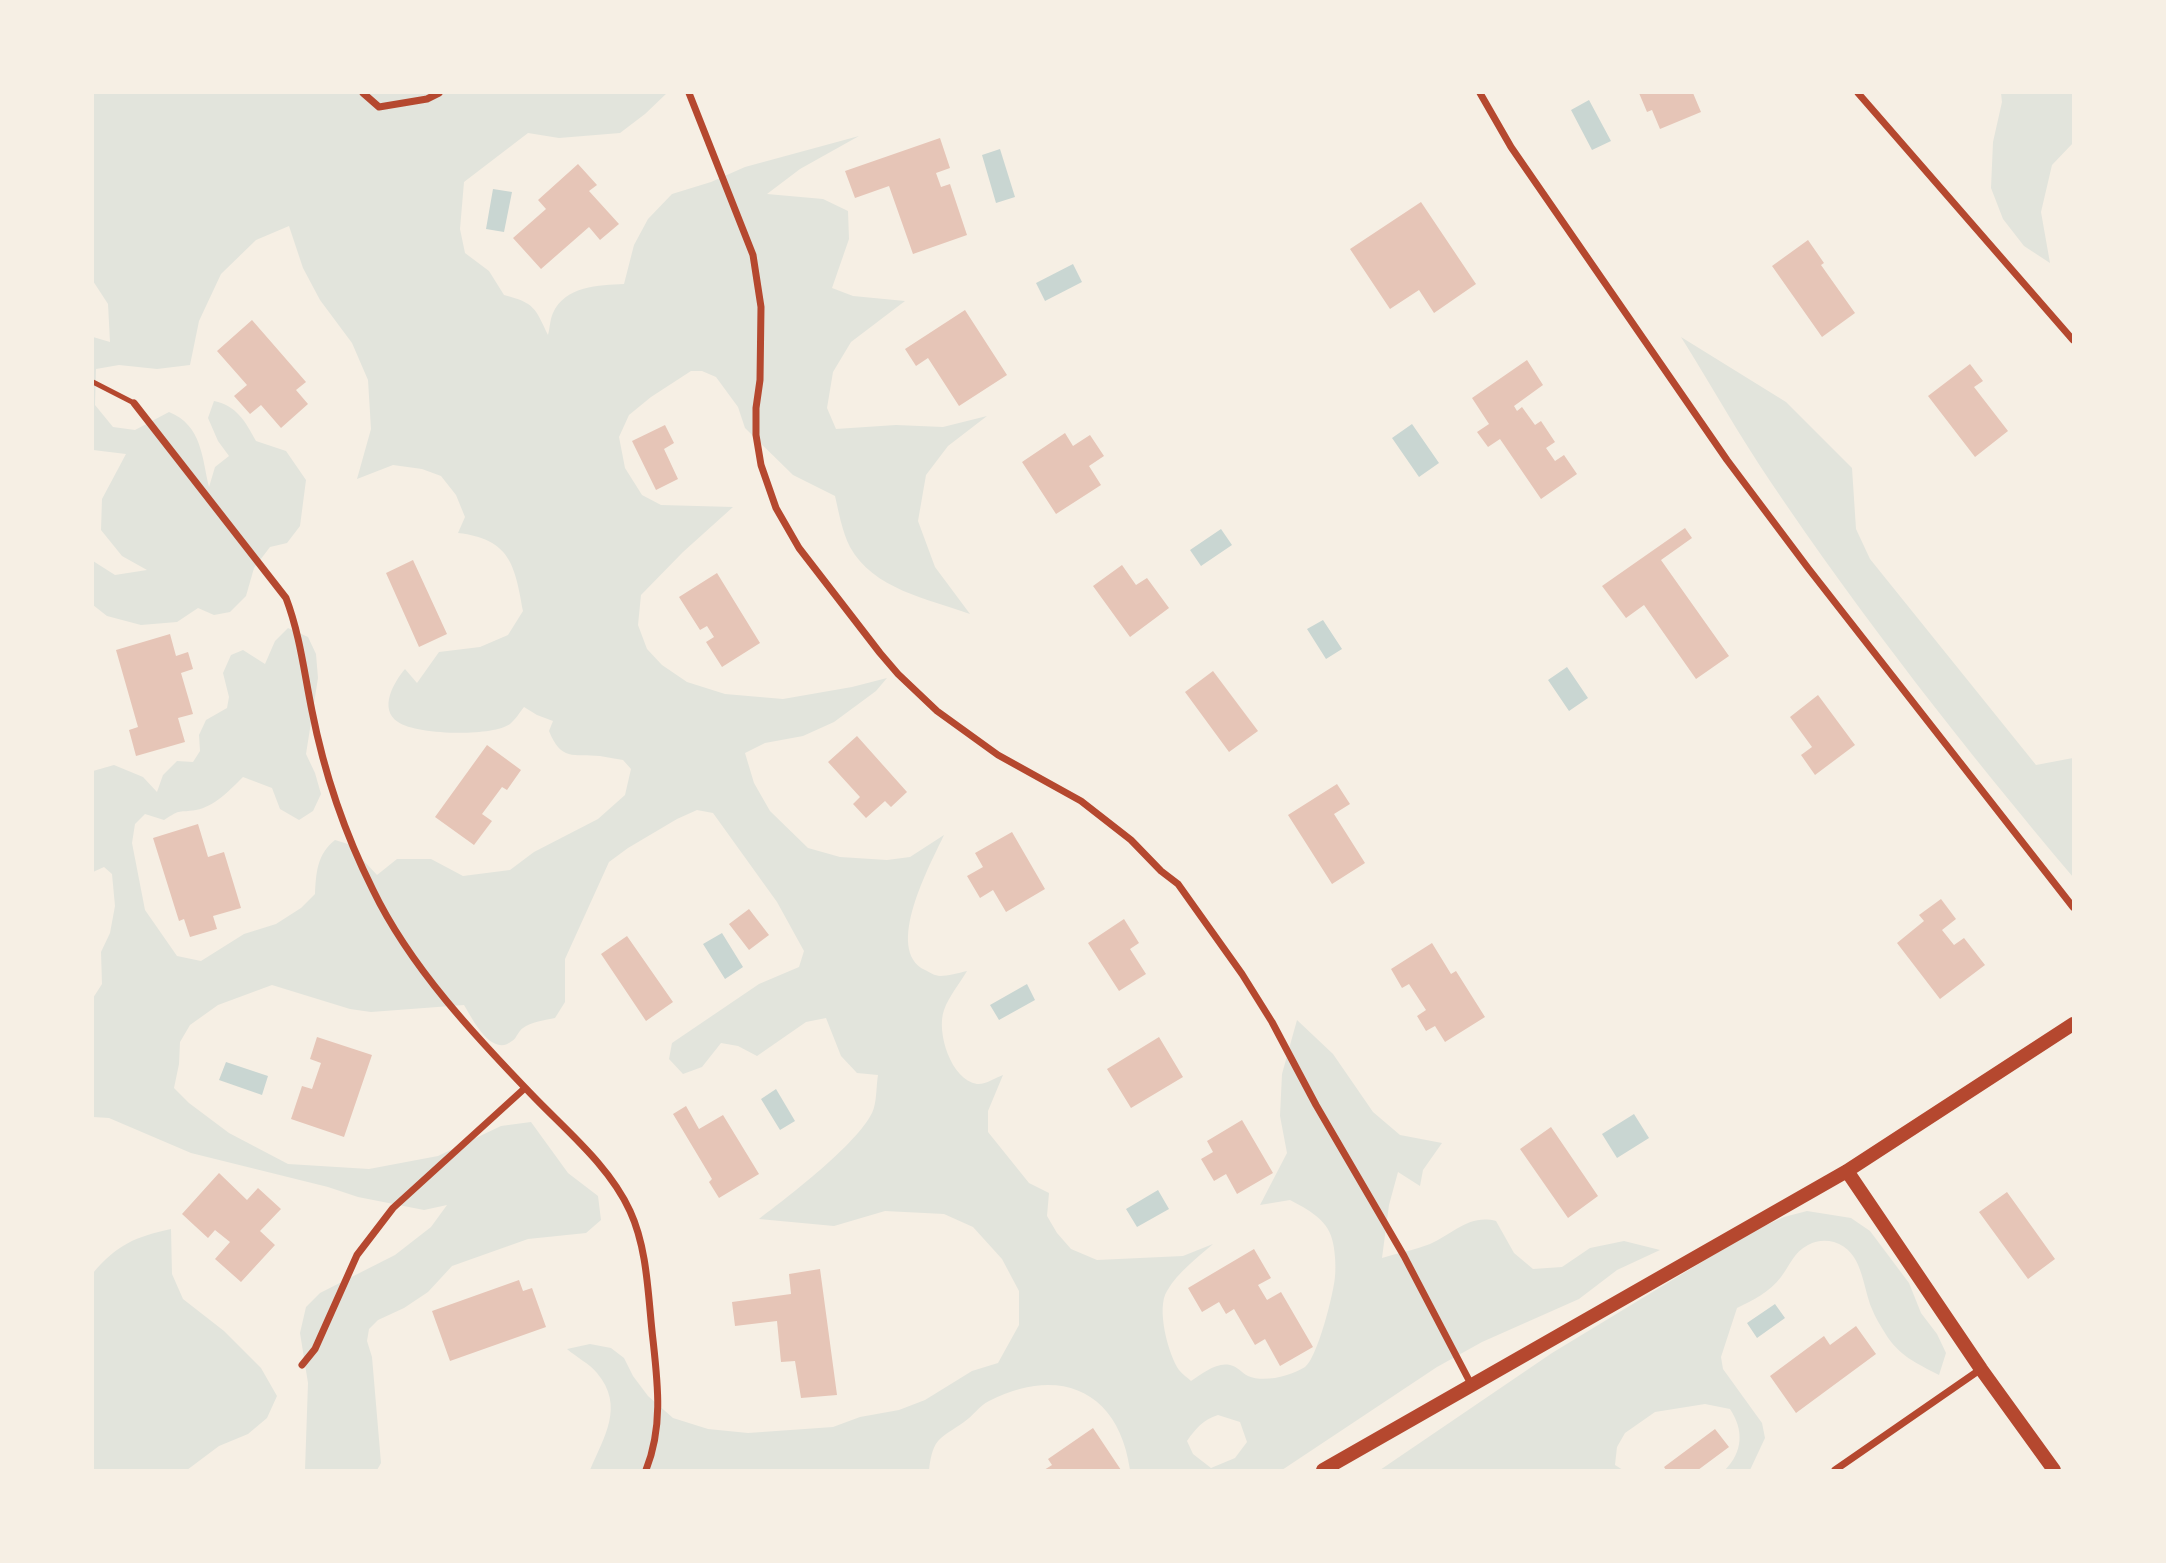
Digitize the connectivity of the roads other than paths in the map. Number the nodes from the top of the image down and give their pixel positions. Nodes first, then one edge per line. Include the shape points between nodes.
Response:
1 (363, 93) edge
2 (439, 93) edge
3 (689, 93) edge
4 (1480, 93) edge
5 (1858, 93) edge
6 (2073, 340) edge
7 (93, 382) edge
8 (134, 403) joint
9 (2073, 907) edge
10 (2073, 1024) edge
11 (525, 1088) junction
12 (1847, 1171) junction
13 (302, 1365) dead end
14 (1981, 1369) junction
15 (1472, 1386) junction
16 (646, 1470) edge
17 (1322, 1470) edge
18 (1835, 1470) edge
19 (2054, 1470) edge

1 - 2 street via 379,107
3 - 15 street via 753,255 761,307 756,435 776,508 799,548 882,655 937,712 998,755 1081,801 1178,884 1272,1022
4 - 9 street via 1511,147 1727,460
5 - 6 street
7 - 8 lane
8 - 11 street via 286,598 297,625 327,771 373,892 442,995
10 - 12 main road
11 - 13 street via 393,1208 357,1255 315,1349
11 - 16 street via 620,1192 638,1232 659,1400 655,1442
12 - 14 main road
12 - 15 main road
14 - 18 street
14 - 19 main road
15 - 17 main road

